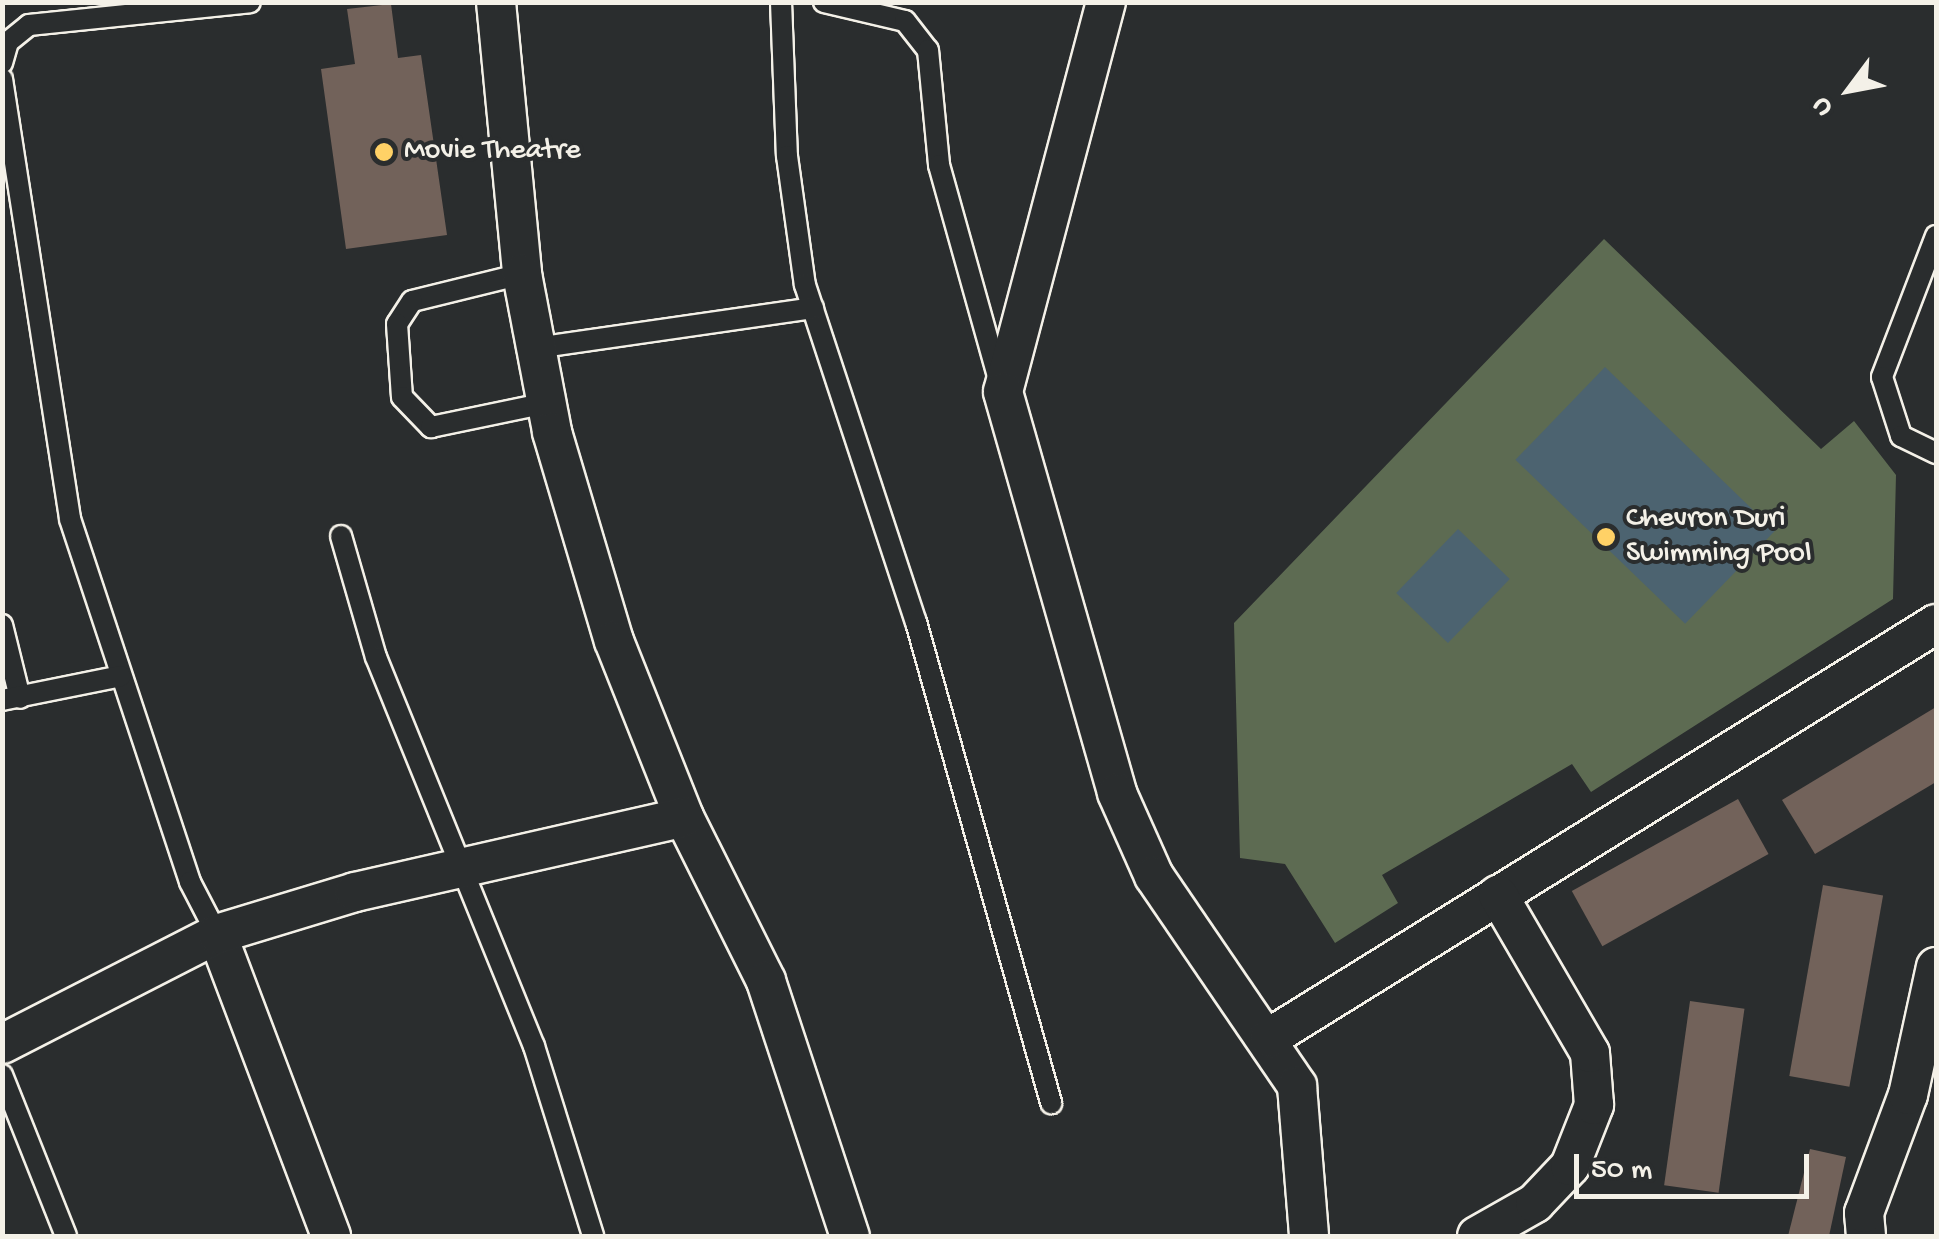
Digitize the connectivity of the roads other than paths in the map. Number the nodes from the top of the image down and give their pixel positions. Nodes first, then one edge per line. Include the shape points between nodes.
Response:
1 (250, 2) edge
2 (496, 2) edge
3 (781, 2) edge
4 (824, 2) edge
5 (1106, 2) edge
6 (2, 64) edge
7 (2, 79) edge
8 (1936, 236) edge
9 (522, 274) junction
10 (813, 308) junction
11 (536, 348) junction
12 (1003, 392) junction
13 (547, 403) junction
14 (1936, 453) edge
15 (341, 536) dead end
16 (1936, 624) edge
17 (2, 626) edge
18 (121, 676) junction
19 (11, 699) edge
20 (684, 817) junction
21 (459, 868) junction
22 (1498, 896) junction
23 (217, 934) junction
24 (1936, 967) edge
25 (1269, 1038) junction
26 (2, 1044) edge
27 (2, 1075) edge
28 (1052, 1103) dead end
29 (66, 1236) edge
30 (331, 1236) edge
31 (594, 1236) edge
32 (850, 1236) edge
33 (1308, 1236) edge
34 (1478, 1236) edge
35 (1866, 1236) edge

1 - 6 lane via 29,25 8,42
2 - 9 street
3 - 10 lane via 787,156
4 - 12 lane via 905,21 928,50 943,182
5 - 12 street
7 - 18 lane via 70,519
8 - 14 lane via 1882,377 1901,436
9 - 11 street
9 - 13 lane via 412,301 398,324 402,398 431,427
10 - 11 lane
10 - 28 lane via 916,622
11 - 13 street
12 - 25 street via 1117,793 1154,876
13 - 20 street via 614,641
15 - 21 lane via 376,657
16 - 22 street
17 - 19 lane
18 - 19 lane
18 - 23 lane via 190,882
20 - 21 street
20 - 32 street via 766,981
21 - 23 street
21 - 31 lane via 534,1046
22 - 25 street
22 - 34 street via 1590,1053 1594,1105 1570,1166 1535,1203
23 - 26 street
23 - 30 street
24 - 35 street via 1908,1096 1864,1213
25 - 33 street via 1297,1086
27 - 29 lane

